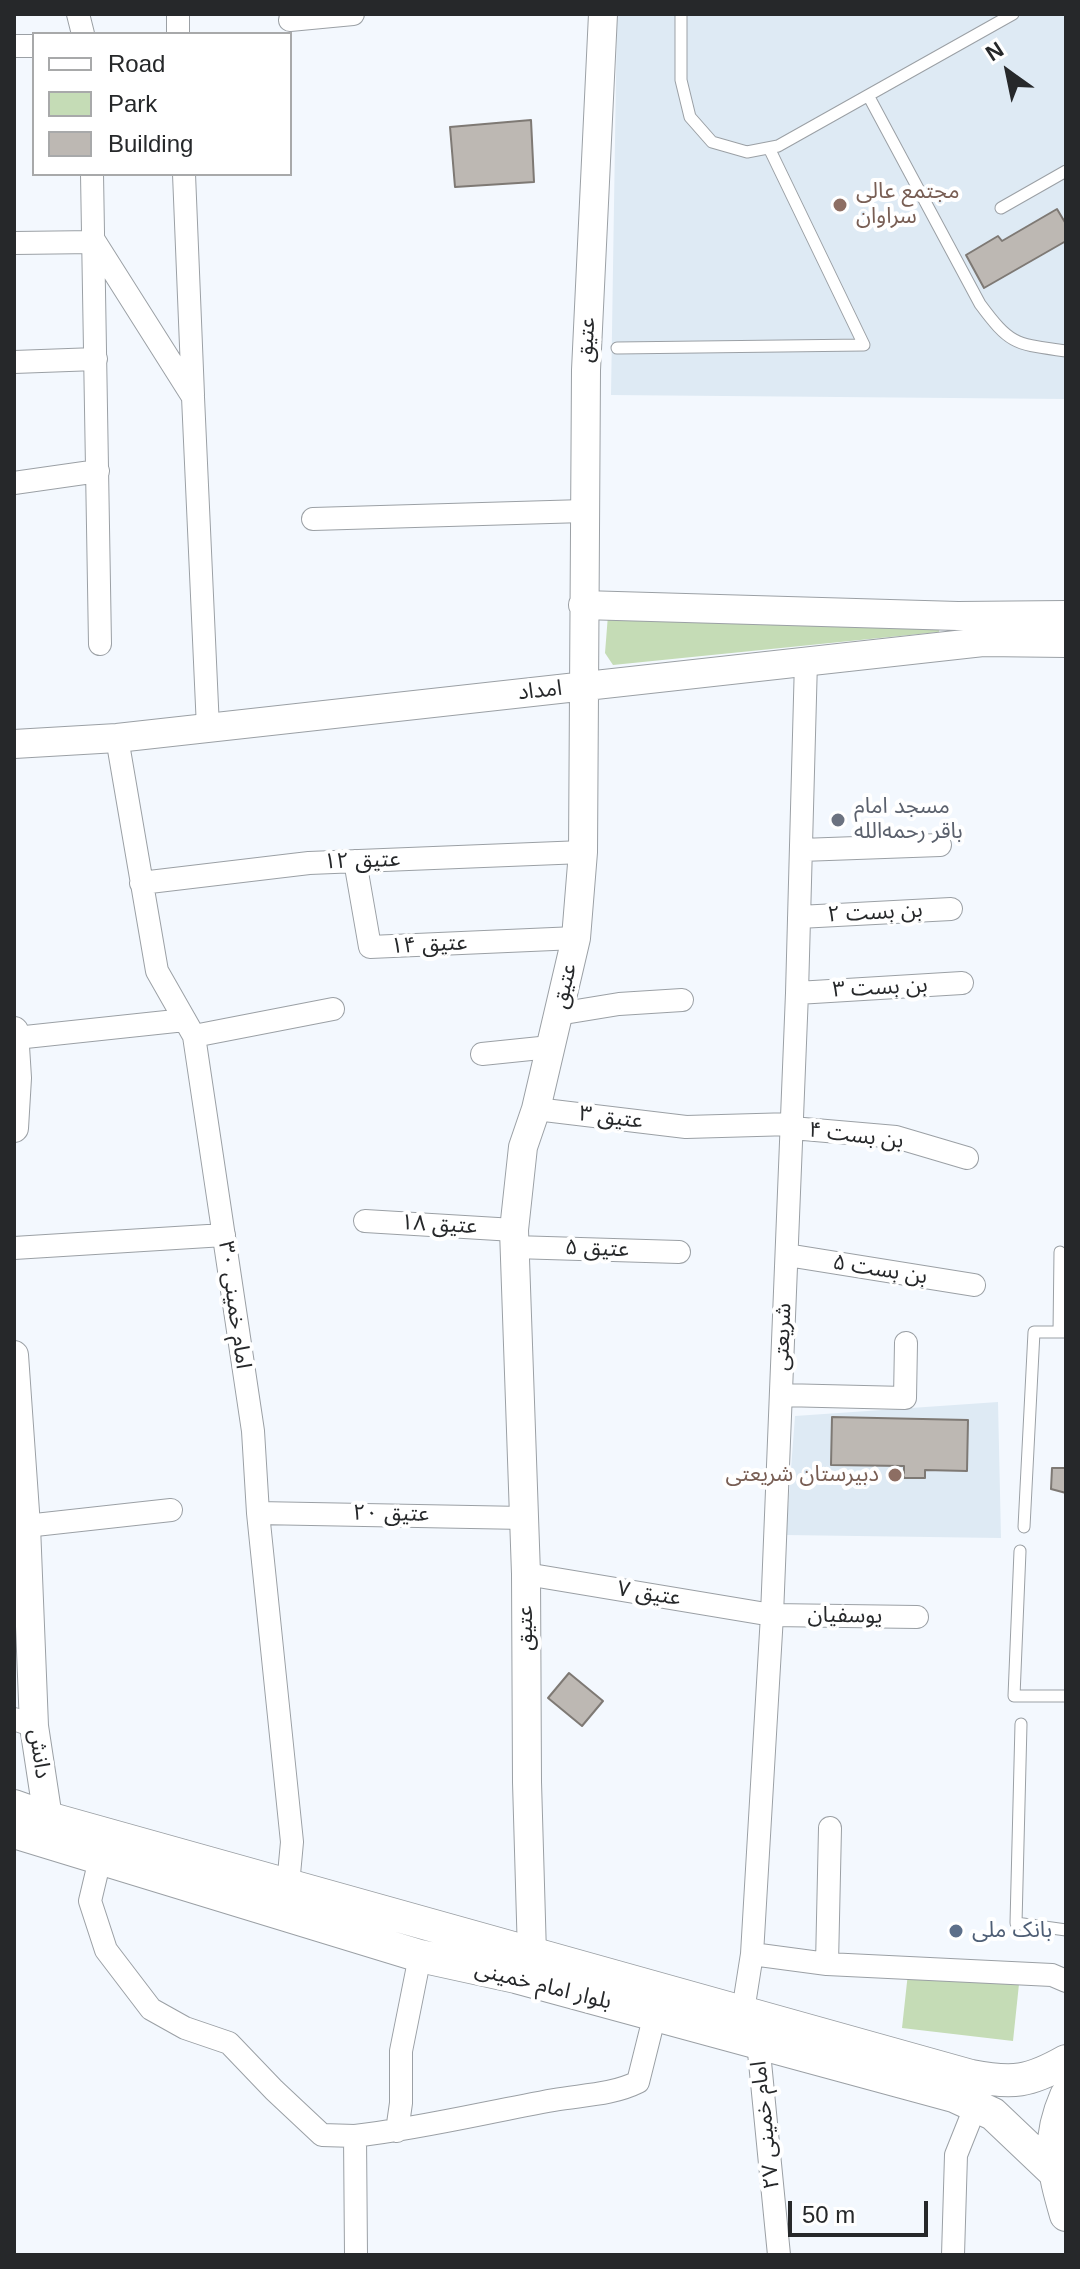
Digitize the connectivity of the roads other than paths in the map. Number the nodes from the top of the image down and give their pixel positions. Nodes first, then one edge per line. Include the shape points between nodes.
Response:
1 (353, 14) edge
2 (603, 14) edge
3 (681, 14) edge
4 (1013, 14) edge
5 (290, 20) dead end
6 (869, 97) junction
7 (769, 148) junction
8 (1066, 171) edge
9 (92, 176) edge
10 (184, 176) edge
11 (1001, 208) dead end
12 (95, 242) junction
13 (14, 243) edge
14 (617, 348) dead end
15 (1066, 351) edge
16 (96, 359) junction
17 (14, 362) edge
18 (193, 397) junction
19 (98, 471) junction
20 (14, 483) edge
21 (584, 511) junction
22 (313, 519) dead end
23 (583, 605) junction
24 (1066, 615) edge
25 (958, 616) junction
26 (1066, 643) edge
27 (100, 644) dead end
28 (957, 645) junction
29 (806, 661) junction
30 (584, 686) junction
31 (208, 728) junction
32 (117, 738) junction
33 (14, 744) edge
34 (940, 845) dead end
35 (801, 850) junction
36 (583, 852) junction
37 (355, 861) junction
38 (141, 883) junction
39 (951, 909) dead end
40 (799, 917) junction
41 (576, 938) junction
42 (962, 983) dead end
43 (797, 993) junction
44 (682, 1000) dead end
45 (333, 1009) dead end
46 (558, 1014) junction
47 (189, 1028) junction
48 (15, 1035) edge
49 (550, 1047) junction
50 (482, 1054) dead end
51 (536, 1109) junction
52 (792, 1126) junction
53 (14, 1128) edge
54 (967, 1158) dead end
55 (365, 1221) dead end
56 (224, 1235) junction
57 (514, 1238) junction
58 (14, 1248) edge
59 (679, 1252) dead end
60 (1060, 1252) dead end
61 (787, 1255) junction
62 (974, 1285) dead end
63 (1063, 1332) edge
64 (906, 1343) dead end
65 (14, 1355) edge
66 (781, 1395) junction
67 (18, 1480) edge
68 (171, 1510) dead end
69 (258, 1513) junction
70 (524, 1518) junction
71 (26, 1526) junction
72 (1024, 1527) dead end
73 (1020, 1551) dead end
74 (526, 1574) junction
75 (772, 1615) junction
76 (917, 1617) dead end
77 (1066, 1696) edge
78 (24, 1723) edge
79 (1021, 1724) dead end
80 (14, 1806) edge
81 (48, 1818) junction
82 (830, 1828) dead end
83 (14, 1832) edge
84 (100, 1859) junction
85 (288, 1885) junction
86 (1066, 1930) edge
87 (752, 1954) junction
88 (420, 1956) junction
89 (827, 1964) junction
90 (531, 1967) junction
91 (1066, 1981) edge
92 (743, 2011) junction
93 (655, 2014) junction
94 (758, 2042) junction
95 (1066, 2061) edge
96 (1066, 2096) edge
97 (976, 2105) junction
98 (397, 2131) junction
99 (355, 2136) junction
100 (1053, 2171) junction
101 (1066, 2215) edge
102 (356, 2255) edge
103 (779, 2255) edge
104 (953, 2255) edge

1 - 5 street
2 - 21 street, عتیق
3 - 7 lane via 681,80 690,117 712,142 747,152
4 - 6 lane
6 - 7 lane
6 - 15 lane via 980,304 1001,333 1018,345
7 - 14 lane via 864,345
8 - 11 lane
9 - 12 street
10 - 18 street
12 - 13 street
12 - 16 street
12 - 18 street
16 - 17 street
16 - 19 street
18 - 31 street
19 - 20 street
19 - 27 street
21 - 22 street
21 - 23 street, عتیق
23 - 25 street
23 - 30 street, عتیق
24 - 25 street
25 - 28 street
26 - 28 street, امداد
28 - 29 street, امداد
29 - 30 street, امداد
29 - 35 street, شریعتی
30 - 31 street, امداد
30 - 36 street, عتیق
31 - 32 street, امداد
32 - 33 street, امداد
32 - 38 street, امام خمینی ۳۰
34 - 35 street
35 - 40 street, شریعتی
36 - 37 street, عتیق ۱۲
36 - 41 street, عتیق
37 - 38 street, عتیق ۱۲
37 - 41 street, عتیق ۱۴ via 370,947
38 - 47 street, امام خمینی ۳۰ via 157,971
39 - 40 street, بن بست ۲
40 - 43 street, شریعتی
41 - 46 street, عتیق
42 - 43 street, بن بست ۳
43 - 52 street, شریعتی
44 - 46 street
45 - 47 street
46 - 49 street, عتیق
47 - 48 street
47 - 56 street, امام خمینی ۳۰
48 - 53 street
49 - 50 street
49 - 51 street, عتیق
51 - 52 street, عتیق ۳ via 686,1127
51 - 57 street, عتیق via 523,1147
52 - 54 street, بن بست ۴ via 896,1137
52 - 61 street, شریعتی
55 - 57 street, عتیق ۱۸
56 - 58 street
56 - 69 street, امام خمینی ۳۰ via 253,1431
57 - 59 street, عتیق ۵
57 - 70 street, عتیق
60 - 63 lane
61 - 62 street, بن بست ۵
61 - 66 street, شریعتی
63 - 72 lane via 1034,1332
64 - 66 street via 905,1398
65 - 67 street, دانش
66 - 75 street, شریعتی
67 - 71 street, دانش
68 - 71 street
69 - 70 street, عتیق ۲۰
69 - 85 street, امام خمینی ۳۰ via 292,1842
70 - 74 street, عتیق
71 - 78 street, دانش
73 - 77 lane via 1014,1696
74 - 75 street, عتیق ۷
74 - 90 street, عتیق
75 - 76 street, یوسفیان
75 - 87 street, شریعتی
78 - 81 street, دانش
79 - 86 lane via 1016,1923
80 - 81 main road, بلوار امام خمینی
81 - 85 main road, بلوار امام خمینی
82 - 89 street
83 - 84 main road, بلوار امام خمینی
84 - 88 main road, بلوار امام خمینی
84 - 99 street via 90,1901 106,1950 151,2009 229,2043 322,2135
85 - 90 main road, بلوار امام خمینی
87 - 89 street
87 - 92 street, شریعتی
88 - 90 main road, بلوار امام خمینی
88 - 98 street via 401,2051
89 - 91 street via 1052,1975
90 - 92 main road, بلوار امام خمینی
90 - 93 main road, بلوار امام خمینی
92 - 95 main road, بلوار امام خمینی via 1004,2082 1044,2073
93 - 94 main road, بلوار امام خمینی
93 - 98 street via 638,2082 623,2089
94 - 97 main road, بلوار امام خمینی
94 - 103 street, امام خمینی ۲۷
96 - 100 main road via 1056,2119
97 - 100 main road, بلوار امام خمینی via 993,2114
97 - 104 street via 956,2155
98 - 99 street
99 - 102 street
100 - 101 main road

